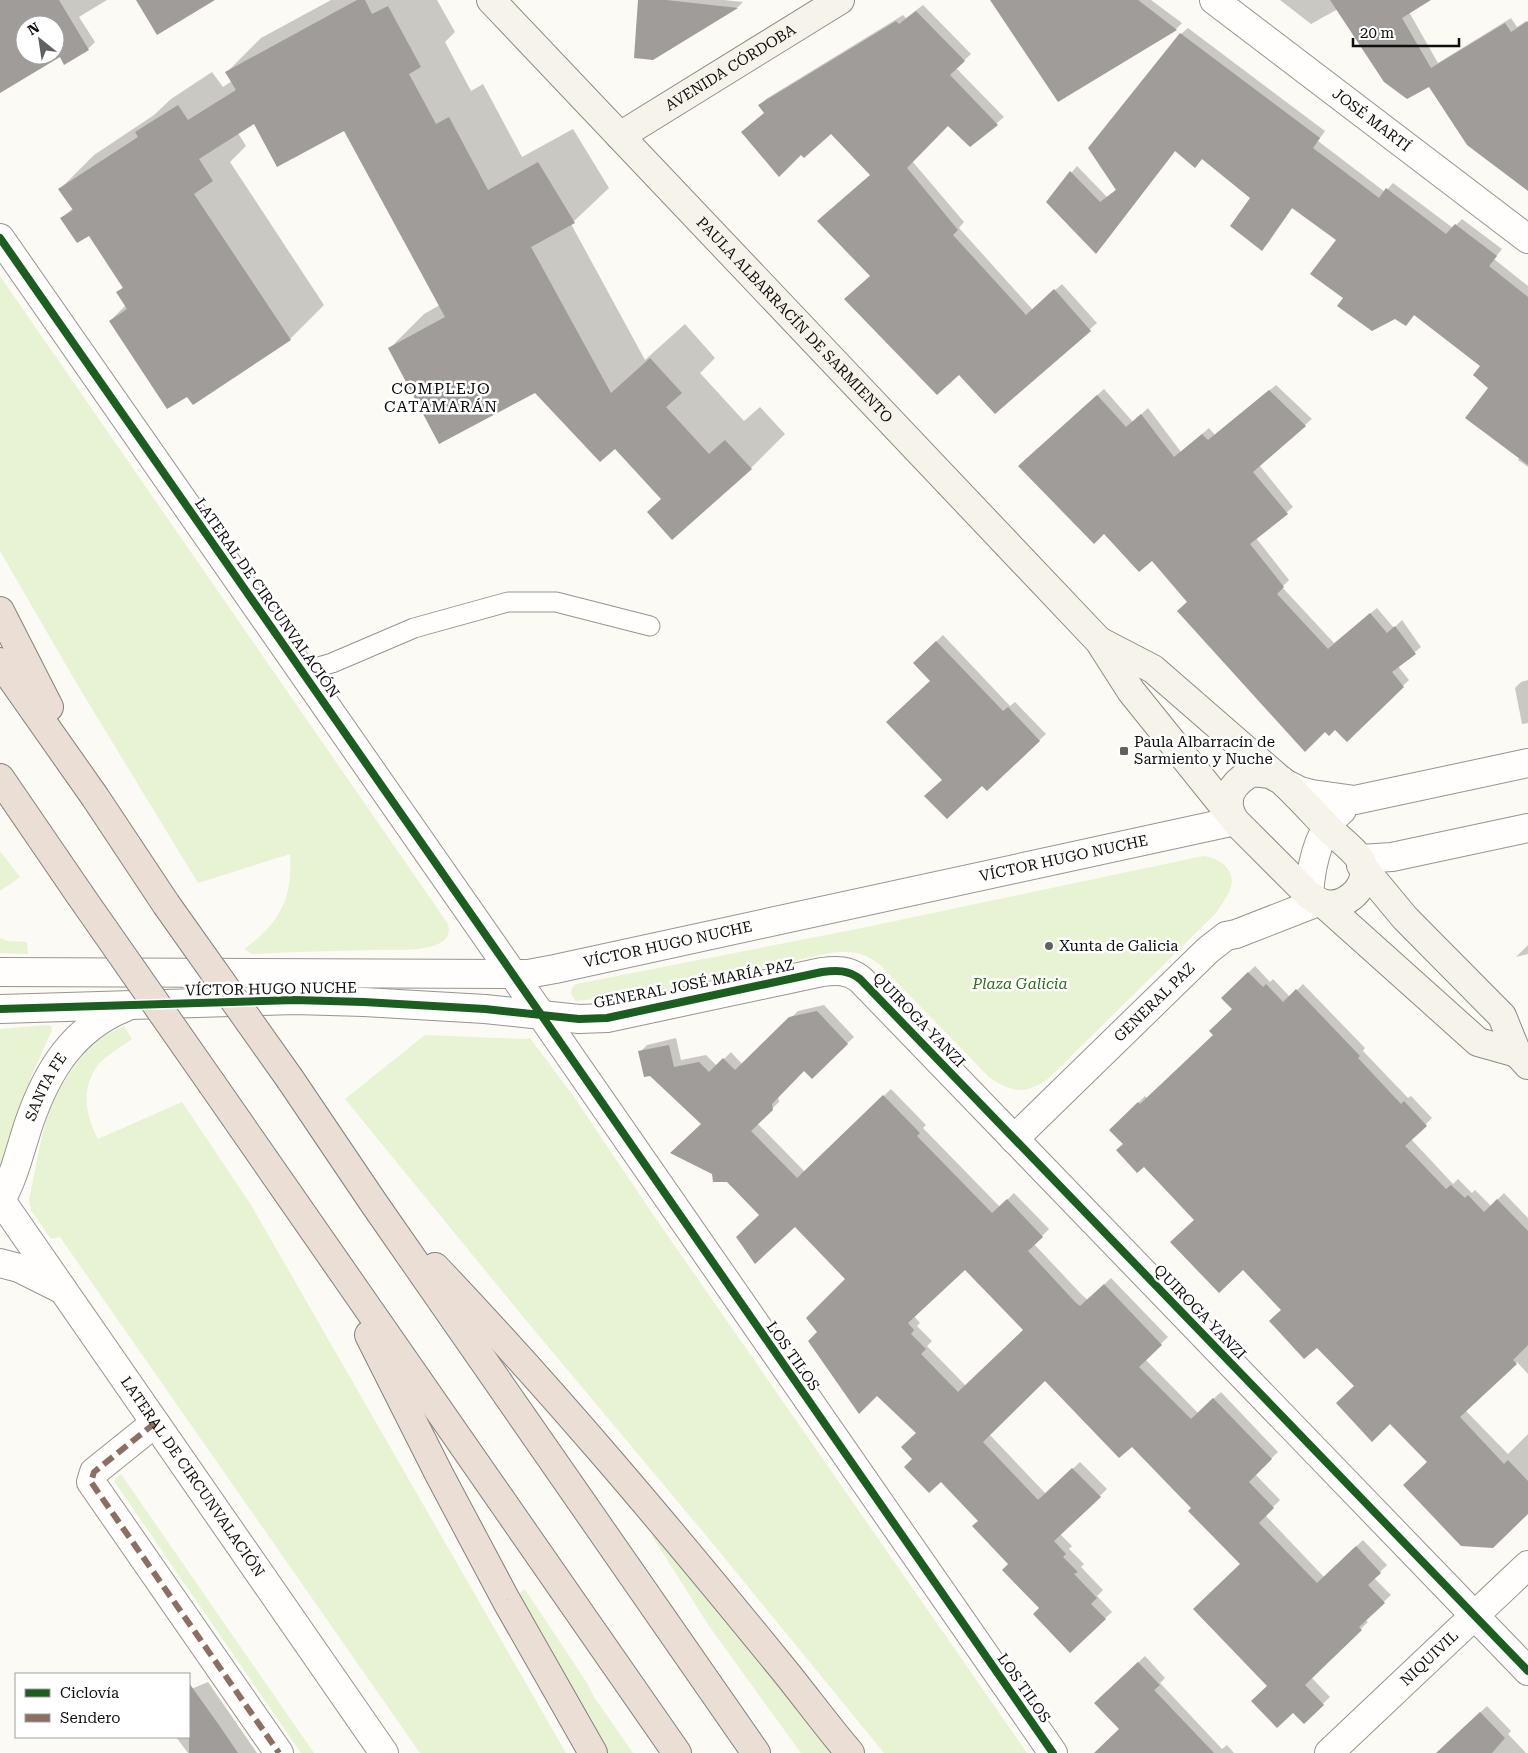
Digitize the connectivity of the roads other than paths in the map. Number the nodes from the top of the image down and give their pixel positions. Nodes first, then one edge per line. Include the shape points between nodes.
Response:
1 (491, 0) edge
2 (840, 0) edge
3 (1214, 0) edge
4 (620, 136) junction
5 (0, 238) edge
6 (1528, 239) edge
7 (0, 612) edge
8 (650, 626) dead end
9 (1099, 640) junction
10 (0, 662) edge
11 (302, 672) junction
12 (1528, 763) edge
13 (0, 778) edge
14 (1281, 780) junction
15 (0, 783) edge
16 (96, 797) junction
17 (1355, 800) junction
18 (1233, 818) junction
19 (30, 820) junction
20 (1328, 827) junction
21 (1528, 828) edge
22 (1361, 862) junction
23 (1317, 900) junction
24 (0, 972) edge
25 (851, 973) joint
26 (512, 974) junction
27 (133, 1005) junction
28 (0, 1009) edge
29 (542, 1016) junction
30 (1523, 1059) edge
31 (1014, 1139) junction
32 (0, 1201) edge
33 (373, 1202) junction
34 (322, 1242) junction
35 (0, 1263) edge
36 (63, 1290) junction
37 (155, 1423) junction
38 (1528, 1564) edge
39 (1474, 1616) junction
40 (1528, 1671) edge
41 (279, 1753) edge
42 (384, 1753) edge
43 (593, 1753) edge
44 (677, 1753) edge
45 (756, 1753) edge
46 (850, 1753) edge
47 (1052, 1753) edge
48 (1329, 1753) edge

1 - 4 main road, PAULA ALBARRACÍN DE SARMIENTO
2 - 4 main road, AVENIDA CÓRDOBA
3 - 6 street, JOSÉ MARTÍ
4 - 9 main road, PAULA ALBARRACÍN DE SARMIENTO
5 - 11 street, LATERAL DE CIRCUNVALACIÓN
7 - 16 highway
8 - 11 lane via 556,602 508,602 414,628 332,663
9 - 14 main road, PAULA ALBARRACÍN DE SARMIENTO via 1152,669
9 - 18 main road, PAULA ALBARRACÍN DE SARMIENTO via 1130,691
10 - 16 highway
11 - 26 street, LATERAL DE CIRCUNVALACIÓN
12 - 17 street
13 - 19 highway
14 - 17 street via 1300,791
14 - 18 main road via 1264,772 1242,777 1229,795 1228,805
14 - 20 main road, PAULA ALBARRACÍN DE SARMIENTO
15 - 19 highway
16 - 33 highway, bridge via 166,904
17 - 20 street via 1338,813
18 - 23 main road, PAULA ALBARRACÍN DE SARMIENTO
18 - 26 street, VÍCTOR HUGO NUCHE via 555,969
19 - 34 highway, bridge
20 - 22 main road, PAULA ALBARRACÍN DE SARMIENTO
20 - 23 street via 1310,877
21 - 22 street
22 - 23 main road via 1363,878 1354,895 1343,903
22 - 30 main road via 1405,918 1502,1016
23 - 30 main road via 1478,1042
23 - 31 street, GENERAL PAZ via 1226,936 1208,950
24 - 26 street, VÍCTOR HUGO NUCHE
25 - 29 street, GENERAL JOSÉ MARÍA PAZ via 843,970 822,972 607,1018
25 - 31 street, QUIROGA YANZI
26 - 29 street, LOS TILOS
27 - 28 street, VÍCTOR HUGO NUCHE
27 - 29 street, VÍCTOR HUGO NUCHE via 295,1000 485,1008
27 - 32 street, SANTA FE via 97,1021 69,1046 56,1064 36,1105
29 - 47 street, LOS TILOS
31 - 39 street, QUIROGA YANZI
32 - 36 street, LATERAL DE CIRCUNVALACIÓN
33 - 45 highway
33 - 46 highway via 555,1398
34 - 43 highway via 472,1536
34 - 44 highway
35 - 36 street via 19,1268
36 - 37 street, LATERAL DE CIRCUNVALACIÓN
37 - 41 street via 94,1472 91,1482
37 - 42 street, LATERAL DE CIRCUNVALACIÓN
38 - 39 street, NIQUIVIL
39 - 40 street, QUIROGA YANZI
39 - 48 street, NIQUIVIL

